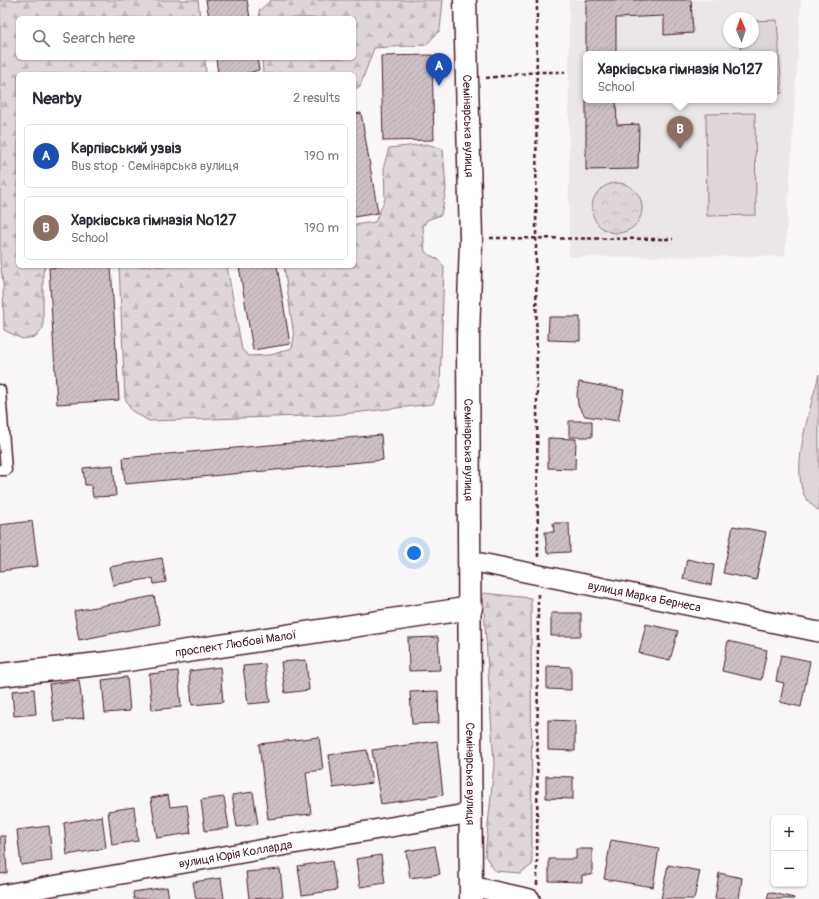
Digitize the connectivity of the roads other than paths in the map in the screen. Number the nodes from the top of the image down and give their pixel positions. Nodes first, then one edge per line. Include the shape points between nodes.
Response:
1 (465, 0) edge
2 (0, 390) edge
3 (0, 470) edge
4 (471, 561) junction
5 (471, 608) junction
6 (819, 632) edge
7 (0, 675) edge
8 (471, 814) junction
9 (471, 892) edge
10 (0, 895) edge
11 (533, 895) edge

1 - 4 main road, Семінарська вулиця via 471,238 468,339
2 - 3 lane via 6,470
4 - 5 main road, Семінарська вулиця
4 - 6 street, вулиця Марка Бернеса
5 - 7 main road, проспект Любові Малої via 108,663
5 - 8 main road, Семінарська вулиця
8 - 9 main road, Семінарська вулиця
8 - 10 street, вулиця Юрія Колларда
9 - 11 street

